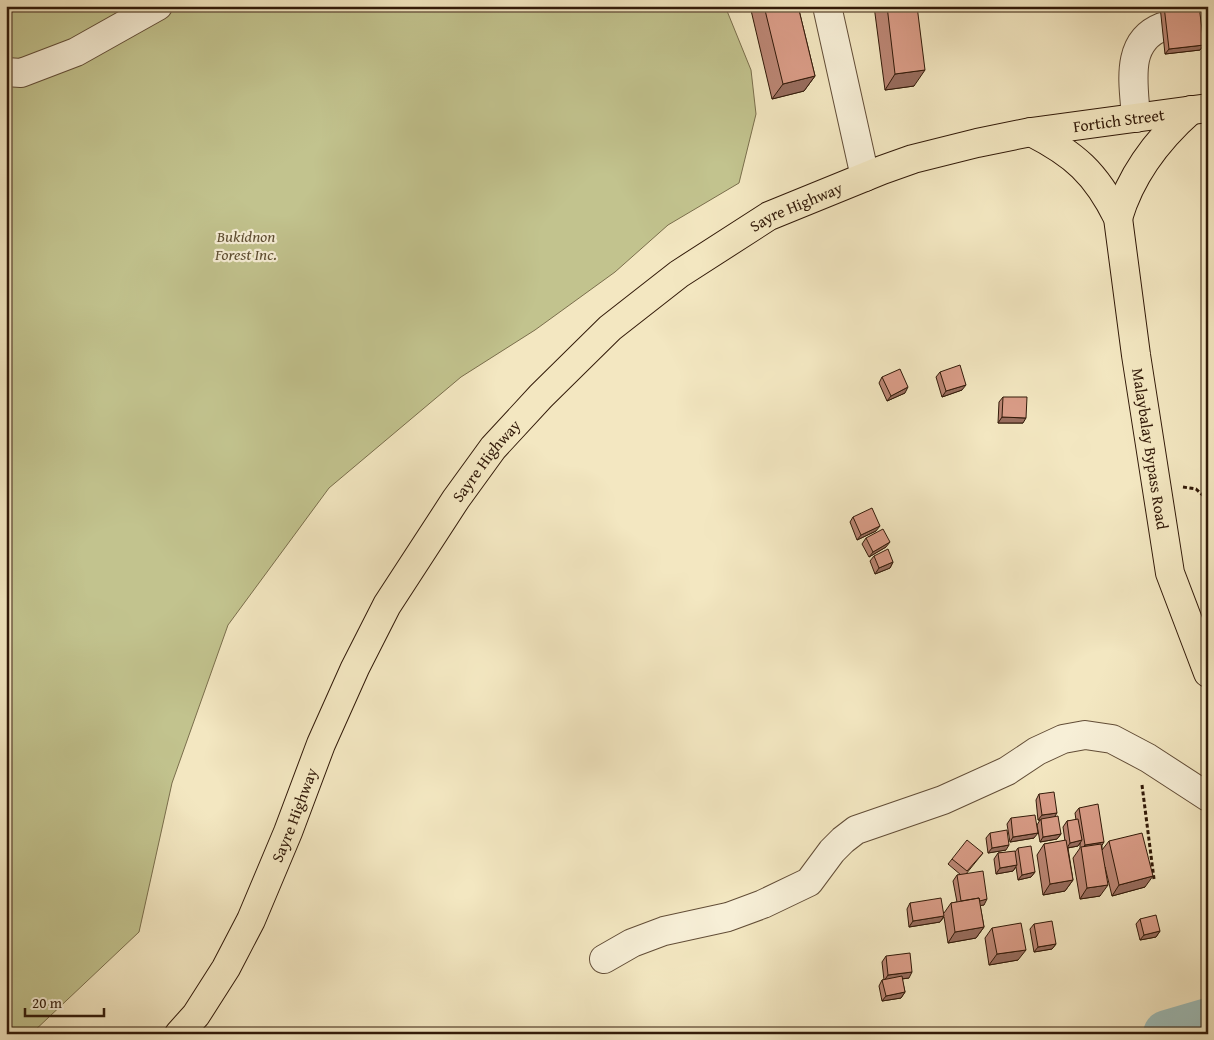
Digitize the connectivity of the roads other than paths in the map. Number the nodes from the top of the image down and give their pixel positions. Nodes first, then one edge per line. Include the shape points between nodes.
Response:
1 (158, 6) edge
2 (827, 6) edge
3 (1162, 27) dead end
4 (6, 72) edge
5 (1199, 109) edge
6 (1136, 118) junction
7 (1031, 132) junction
8 (865, 177) junction
9 (1118, 218) junction
10 (1208, 673) edge
11 (1208, 797) edge
12 (604, 959) dead end
13 (192, 1027) edge

1 - 4 street via 76,52 21,73
2 - 8 street
3 - 6 street via 1148,34 1136,54 1133,71
5 - 6 main road, Fortich Street
5 - 9 main road, Malaybalay Bypass Road via 1175,124 1145,159 1124,197
6 - 7 main road, Fortich Street
7 - 8 main road, Sayre Highway via 913,159
7 - 9 main road, Malaybalay Bypass Road via 1062,148 1094,177
8 - 13 main road, Sayre Highway via 769,216 679,274 610,328 493,448 387,605 354,668 251,920
9 - 10 main road, Malaybalay Bypass Road via 1170,573
11 - 12 street via 1112,738 1085,735 1062,739 1007,771 943,800 856,830 832,851 810,882 728,917 664,931 632,942

